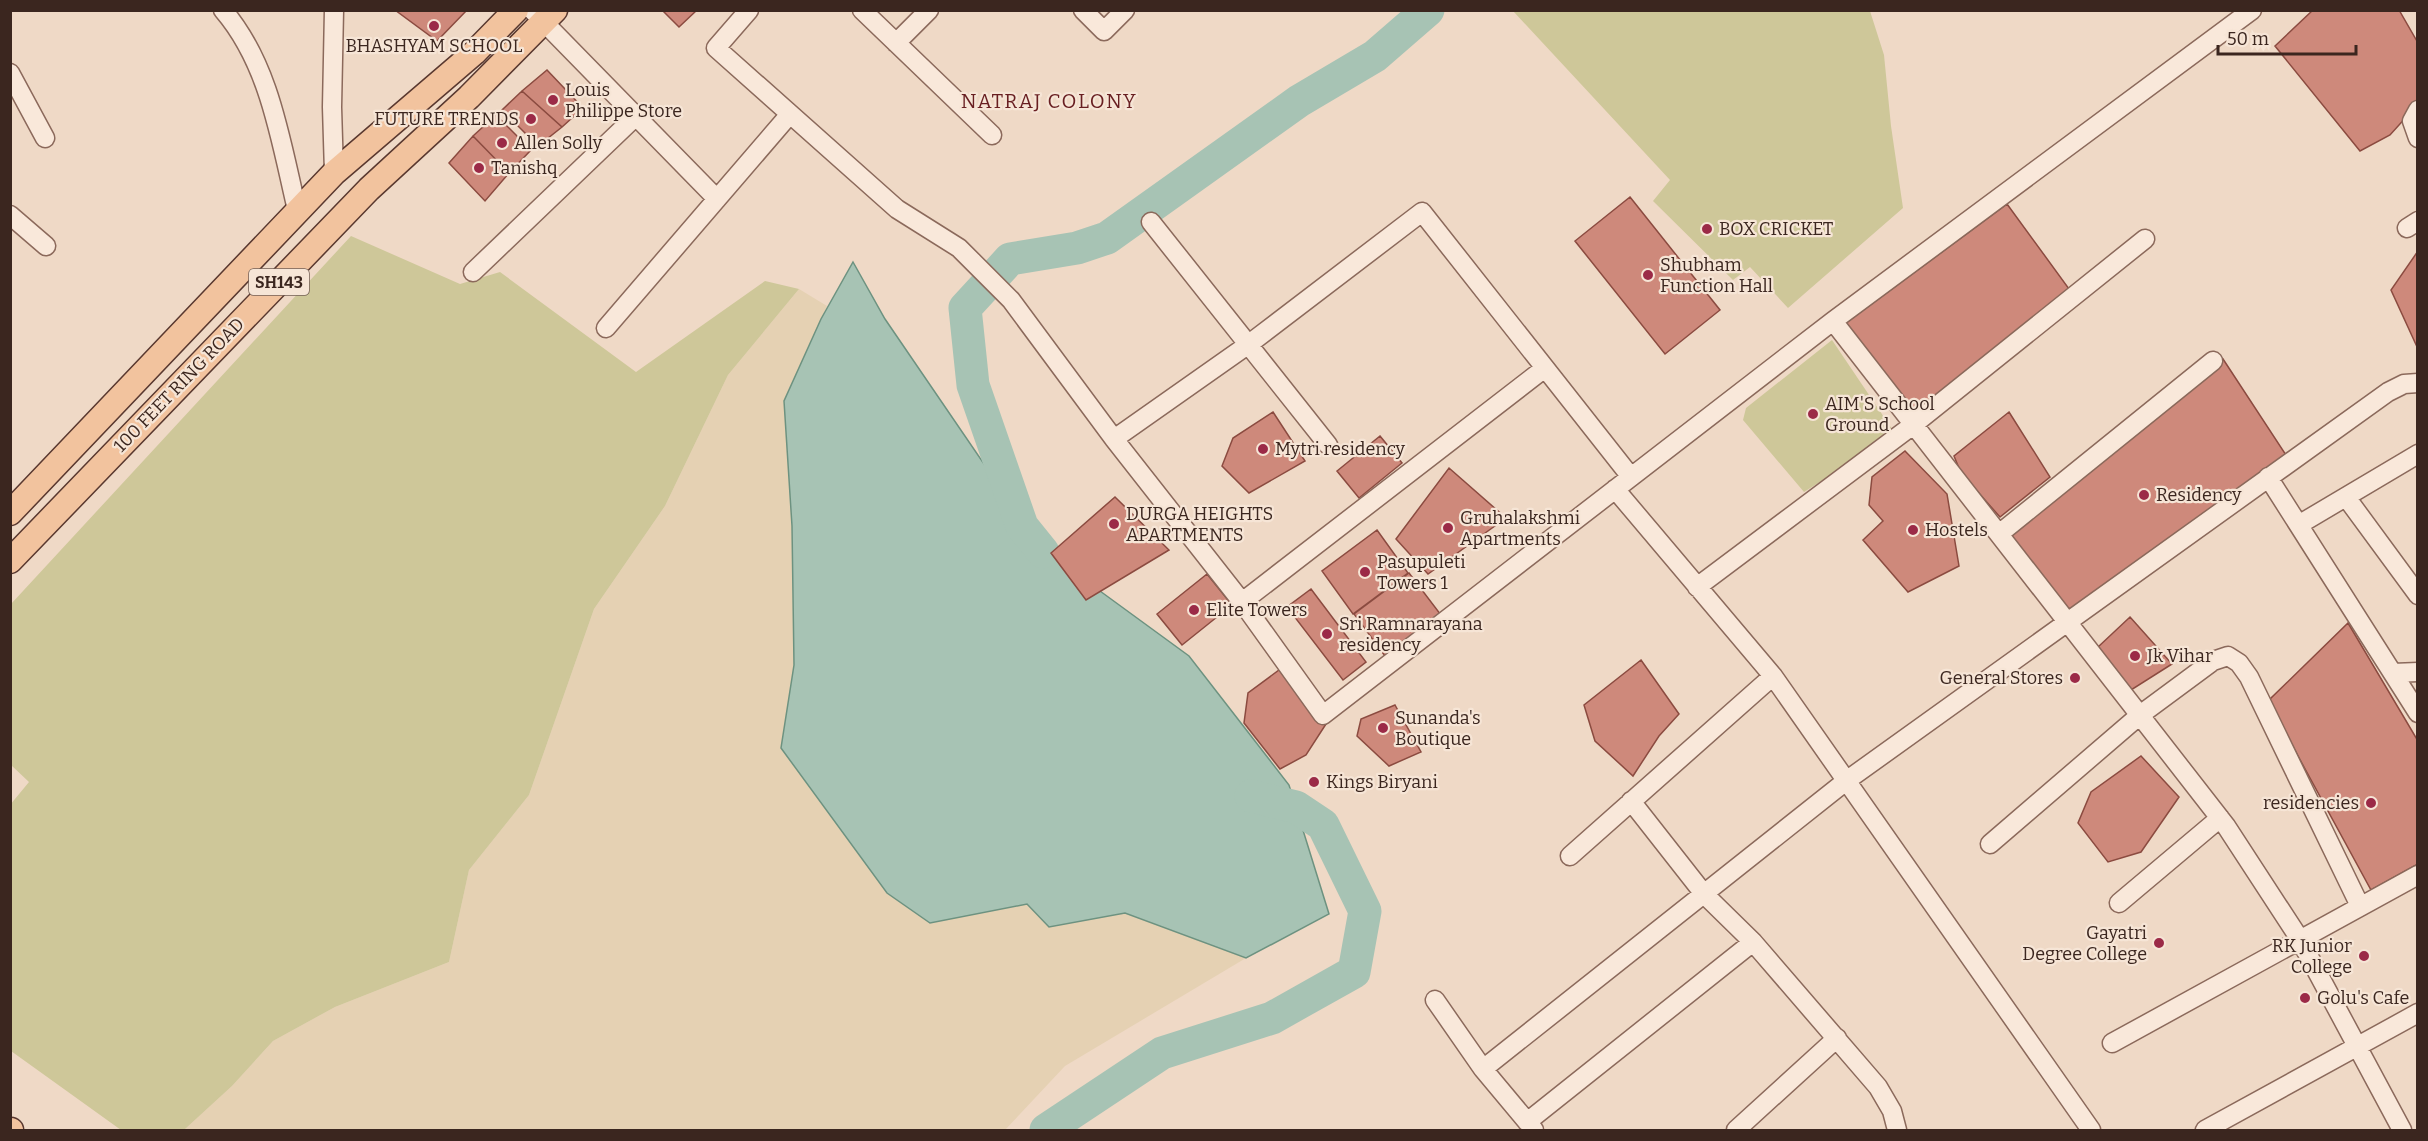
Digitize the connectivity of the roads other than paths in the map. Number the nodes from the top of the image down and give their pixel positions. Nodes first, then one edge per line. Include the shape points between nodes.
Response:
1 (223, 10) edge
2 (334, 10) edge
3 (516, 10) edge
4 (750, 10) edge
5 (862, 10) edge
6 (929, 10) edge
7 (1083, 10) edge
8 (1125, 10) edge
9 (2252, 10) edge
10 (544, 14) edge
11 (896, 43) junction
12 (10, 73) edge
13 (2418, 110) edge
14 (790, 114) junction
15 (636, 116) junction
16 (992, 135) dead end
17 (45, 138) dead end
18 (2418, 138) edge
19 (334, 173) junction
20 (717, 199) junction
21 (298, 214) junction
22 (10, 215) edge
23 (1151, 222) dead end
24 (2145, 239) dead end
25 (46, 246) dead end
26 (473, 272) dead end
27 (1833, 321) junction
28 (606, 328) dead end
29 (1249, 344) junction
30 (2213, 361) dead end
31 (1545, 368) junction
32 (2418, 383) edge
33 (1913, 425) junction
34 (1114, 438) junction
35 (1328, 445) dead end
36 (2418, 454) edge
37 (1631, 477) junction
38 (2268, 477) junction
39 (1615, 489) junction
40 (2346, 496) junction
41 (14, 503) edge
42 (2300, 524) junction
43 (1999, 534) junction
44 (10, 561) edge
45 (1697, 586) junction
46 (2418, 595) edge
47 (1242, 602) junction
48 (2067, 621) junction
49 (2418, 672) edge
50 (2393, 673) junction
51 (1773, 676) junction
52 (2418, 713) edge
53 (2140, 715) junction
54 (1846, 781) junction
55 (1631, 801) junction
56 (2220, 818) junction
57 (1990, 844) dead end
58 (1570, 856) dead end
59 (2418, 875) edge
60 (1704, 894) junction
61 (2119, 903) dead end
62 (2360, 906) junction
63 (2299, 938) junction
64 (1753, 942) junction
65 (1435, 1000) dead end
66 (2418, 1013) edge
67 (1837, 1038) junction
68 (2112, 1043) dead end
69 (2358, 1048) junction
70 (1483, 1069) junction
71 (1531, 1126) edge
72 (1736, 1131) edge
73 (1897, 1131) edge
74 (2091, 1131) edge
75 (2205, 1131) edge
76 (2402, 1131) edge

1 - 21 street via 250,46 261,73
2 - 19 street
3 - 19 main road, 100 FEET RING ROAD / SH143 via 474,53
4 - 14 street via 716,48
5 - 11 street
6 - 11 street
7 - 8 street via 1104,31
9 - 27 street
10 - 15 street
10 - 44 main road, 100 FEET RING ROAD / SH143 via 469,97 369,189
11 - 16 street
12 - 17 street
13 - 18 street via 2412,121
14 - 20 street
14 - 34 street via 897,209 958,248 1011,300
15 - 20 street
15 - 26 street
19 - 21 main road, 100 FEET RING ROAD / SH143
20 - 28 street
21 - 41 main road, 100 FEET RING ROAD / SH143
22 - 25 street
23 - 29 street
24 - 33 street
27 - 33 street
27 - 37 street
29 - 31 street via 1422,212
29 - 34 street
29 - 35 street
30 - 43 street
31 - 37 street
31 - 47 street
32 - 38 street via 2404,384 2388,392
33 - 43 street
33 - 45 street
34 - 47 street
36 - 40 street
37 - 39 street
38 - 42 street
38 - 48 street
39 - 45 street
39 - 47 street via 1323,715
40 - 42 street
40 - 46 street
42 - 50 street
43 - 48 street
45 - 51 street
48 - 53 street
48 - 54 street
49 - 50 street
50 - 52 street
51 - 54 street
51 - 55 street
53 - 56 street
53 - 57 street
53 - 62 street via 2213,661 2228,656 2240,663
54 - 60 street
54 - 74 street
55 - 58 street
55 - 60 street
56 - 61 street
56 - 63 street
59 - 62 street
60 - 64 street
60 - 70 street
62 - 63 street
63 - 68 street
63 - 69 street
64 - 67 street
64 - 71 street
65 - 70 street
66 - 69 street
67 - 72 street
67 - 73 street via 1878,1087 1892,1111
69 - 75 street
69 - 76 street
70 - 71 street

